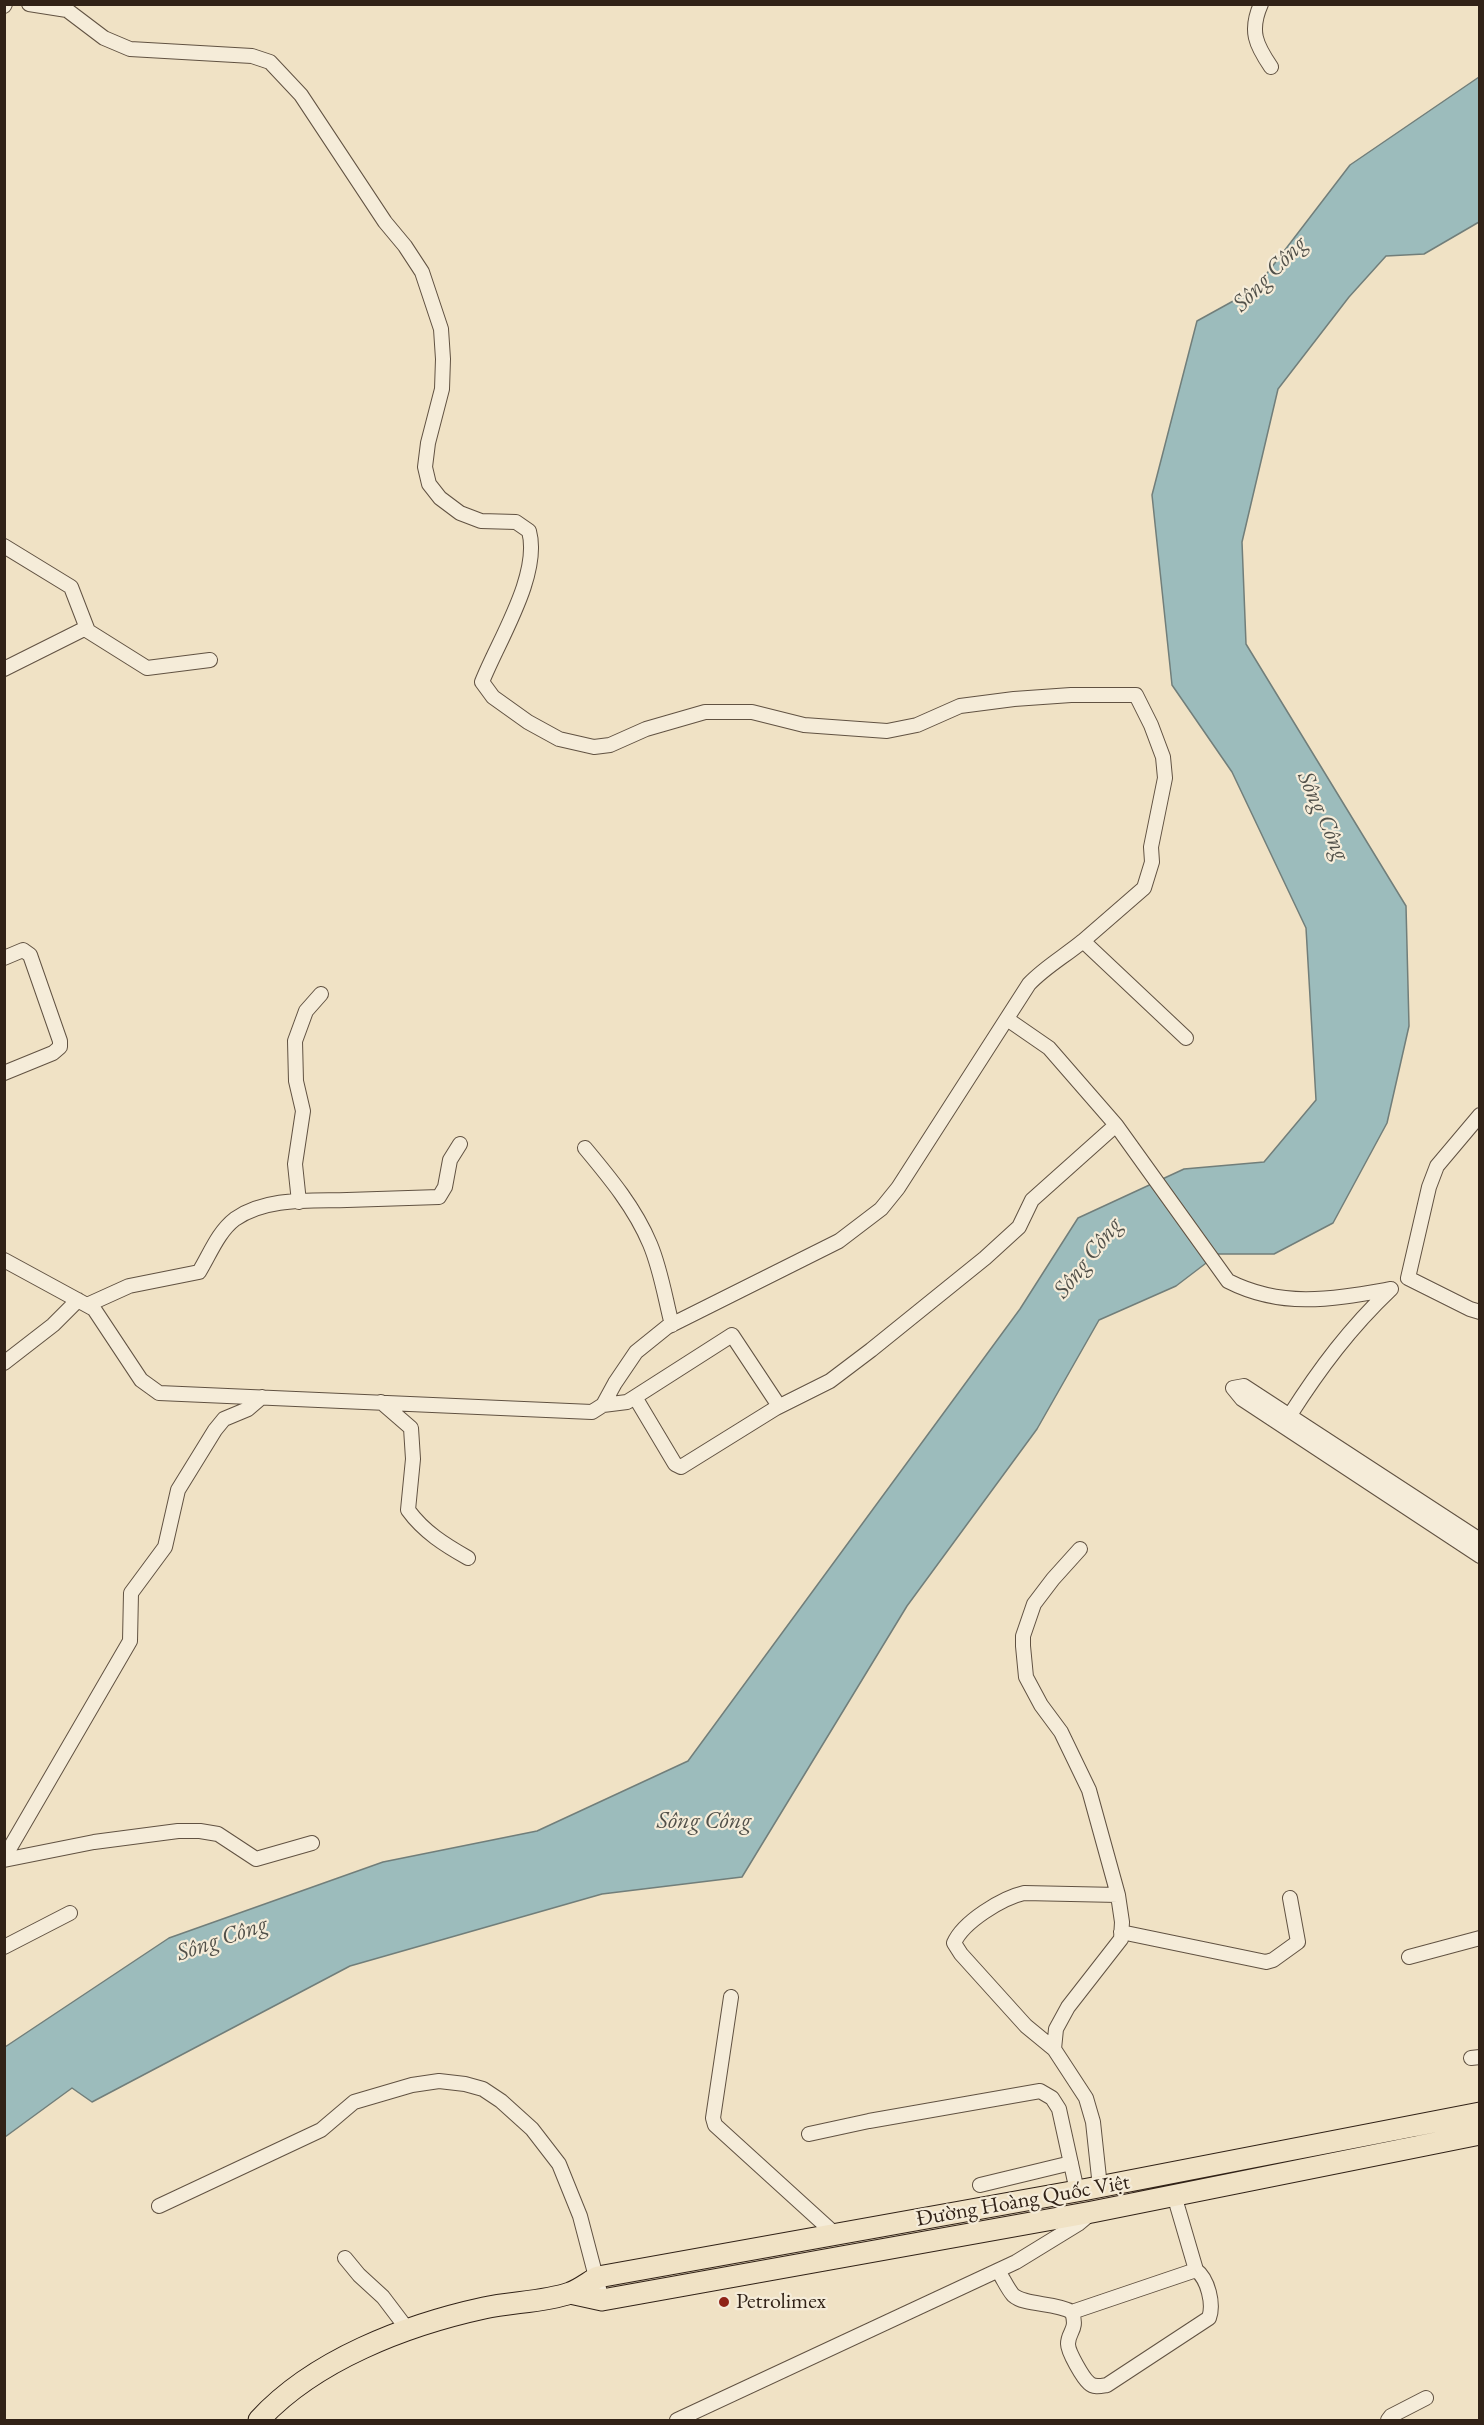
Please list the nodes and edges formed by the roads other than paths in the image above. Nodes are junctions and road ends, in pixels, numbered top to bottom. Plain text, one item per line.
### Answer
1 (29, 4) edge
2 (1261, 4) edge
3 (1271, 67) dead end
4 (4, 546) edge
5 (86, 628) junction
6 (210, 660) dead end
7 (4, 669) edge
8 (1083, 940) junction
9 (4, 957) edge
10 (321, 994) dead end
11 (1007, 1019) junction
12 (1186, 1038) dead end
13 (4, 1073) edge
14 (1479, 1114) edge
15 (1116, 1125) junction
16 (460, 1144) dead end
17 (585, 1148) dead end
18 (299, 1202) junction
19 (4, 1260) edge
20 (1408, 1278) junction
21 (1391, 1289) junction
22 (82, 1303) junction
23 (1479, 1312) edge
24 (672, 1325) junction
25 (4, 1363) edge
26 (262, 1397) junction
27 (635, 1397) junction
28 (381, 1402) junction
29 (603, 1405) junction
30 (779, 1406) junction
31 (1290, 1415) junction
32 (1479, 1540) edge
33 (1080, 1549) dead end
34 (1479, 1556) edge
35 (468, 1558) dead end
36 (312, 1843) dead end
37 (4, 1859) edge
38 (1118, 1896) junction
39 (1290, 1898) dead end
40 (70, 1912) dead end
41 (1121, 1932) junction
42 (1479, 1938) edge
43 (4, 1947) edge
44 (1409, 1957) dead end
45 (730, 1997) dead end
46 (1054, 2049) junction
47 (1479, 2113) edge
48 (809, 2134) dead end
49 (1479, 2134) edge
50 (1071, 2163) junction
51 (980, 2185) dead end
52 (1088, 2189) junction
53 (1174, 2195) junction
54 (159, 2206) dead end
55 (1092, 2212) junction
56 (836, 2235) junction
57 (345, 2258) dead end
58 (1196, 2270) junction
59 (998, 2271) junction
60 (598, 2277) junction
61 (570, 2293) junction
62 (602, 2300) junction
63 (1072, 2312) junction
64 (408, 2330) junction
65 (1426, 2398) dead end
66 (260, 2421) edge
67 (677, 2421) edge
68 (1388, 2421) edge

1 - 8 street
2 - 3 street
4 - 5 street
5 - 6 street
5 - 7 street
8 - 11 street
8 - 12 street
9 - 13 street
10 - 18 street
11 - 15 street
11 - 24 street
14 - 20 street
15 - 21 street
15 - 30 street
16 - 18 street
17 - 24 street
18 - 22 street
19 - 22 street
20 - 21 street
20 - 23 street
21 - 31 street
22 - 25 street
22 - 26 street
24 - 29 street
26 - 28 street
26 - 37 street
27 - 29 street
27 - 30 street
27 - 30 street
28 - 29 street
28 - 35 street
31 - 32 street
31 - 34 street
33 - 38 street
36 - 37 street
38 - 41 street
38 - 46 street
39 - 41 street
40 - 43 street
41 - 46 street
42 - 44 street
45 - 56 street
46 - 52 street
47 - 52 highway, Đường Hoàng Quốc Việt
48 - 50 street
49 - 53 highway, Đường Hoàng Quốc Việt
50 - 51 street
50 - 52 street
52 - 55 highway
52 - 56 highway, Đường Hoàng Quốc Việt
53 - 55 highway, Đường Hoàng Quốc Việt
53 - 58 street
54 - 60 street
55 - 59 street
55 - 62 highway, Đường Hoàng Quốc Việt
56 - 60 highway, Đường Hoàng Quốc Việt
57 - 64 street
58 - 63 street
58 - 63 street
59 - 63 street
59 - 67 street
60 - 61 highway, Đường Hoàng Quốc Việt
60 - 62 street
61 - 62 highway, Đường Hoàng Quốc Việt
61 - 64 highway, Đường Hoàng Quốc Việt
64 - 66 highway, Đường Hoàng Quốc Việt
65 - 68 street

